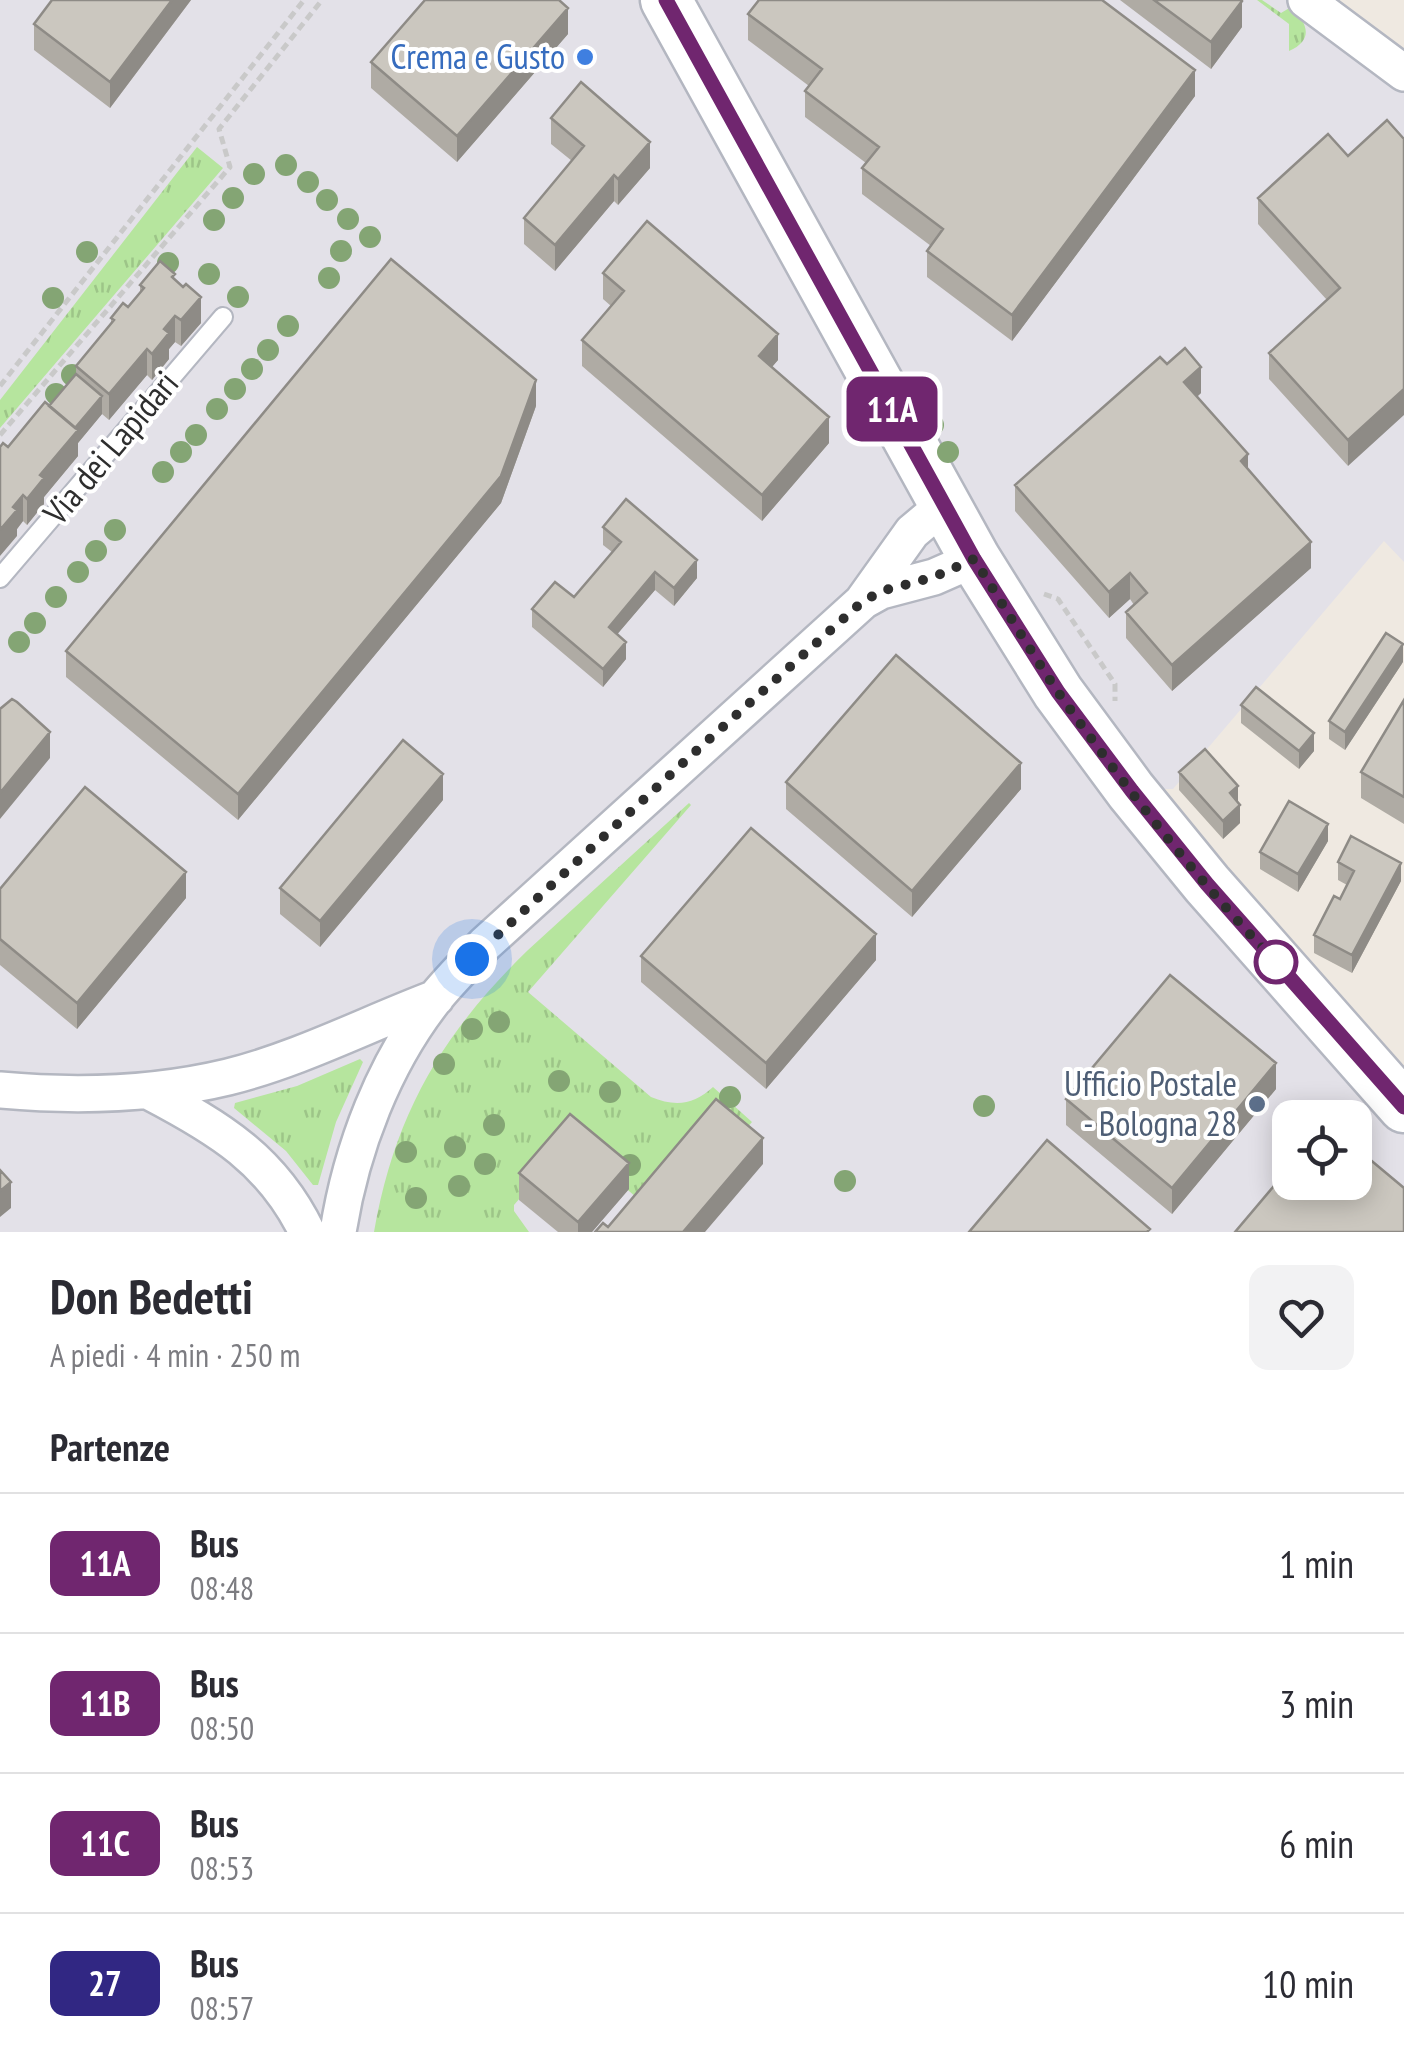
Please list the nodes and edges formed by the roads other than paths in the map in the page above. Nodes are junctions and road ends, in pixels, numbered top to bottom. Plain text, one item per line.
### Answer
1 (666, 0) edge
2 (1306, 0) edge
3 (1404, 74) edge
4 (223, 317) dead end
5 (944, 504) junction
6 (974, 559) junction
7 (0, 578) edge
8 (862, 602) junction
9 (436, 998) junction
10 (0, 1090) edge
11 (150, 1092) junction
12 (1404, 1107) edge
13 (308, 1232) edge
14 (338, 1232) edge

1 - 5 street
2 - 3 street
4 - 7 lane, Via dei Lapidari
5 - 6 street
5 - 8 street
6 - 8 street
6 - 12 street
8 - 9 street
9 - 11 street
9 - 14 street
10 - 11 street
11 - 13 street

